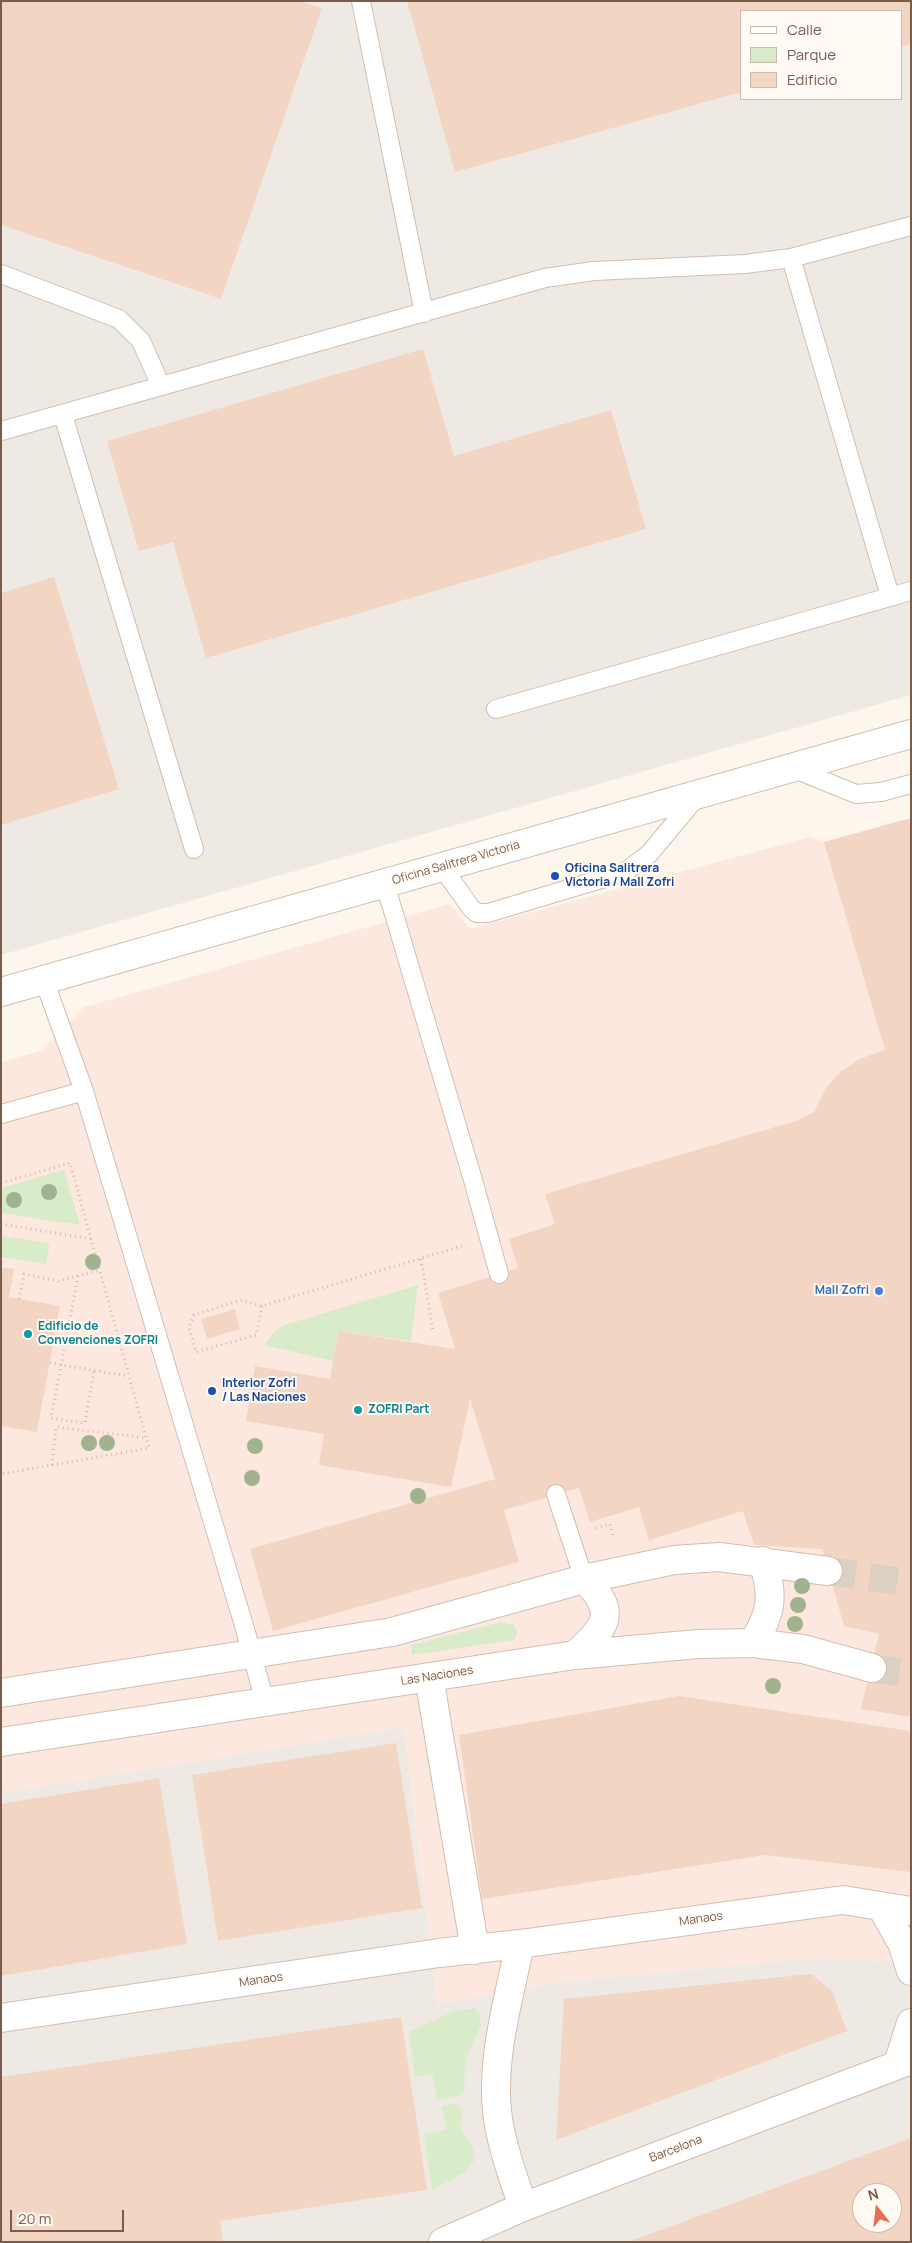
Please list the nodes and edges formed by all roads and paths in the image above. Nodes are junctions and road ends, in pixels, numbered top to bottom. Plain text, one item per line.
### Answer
1 (361, 1) edge
2 (911, 226) edge
3 (791, 258) junction
4 (1, 274) edge
5 (424, 313) junction
6 (161, 386) junction
7 (63, 415) junction
8 (1, 431) edge
9 (911, 591) edge
10 (890, 596) junction
11 (496, 709) dead end
12 (911, 734) edge
13 (792, 768) junction
14 (911, 784) edge
15 (699, 794) junction
16 (194, 849) dead end
17 (442, 867) junction
18 (385, 884) junction
19 (44, 980) junction
20 (1, 992) edge
21 (84, 1091) junction
22 (1, 1114) edge
23 (1, 1183) edge
24 (1, 1224) edge
25 (462, 1237) dead end
26 (91, 1239) junction
27 (421, 1259) junction
28 (100, 1270) junction
29 (499, 1274) dead end
30 (78, 1276) junction
31 (19, 1299) dead end
32 (262, 1306) junction
33 (433, 1332) dead end
34 (50, 1363) dead end
35 (60, 1365) junction
36 (94, 1370) junction
37 (129, 1376) junction
38 (147, 1438) junction
39 (52, 1465) junction
40 (1, 1474) edge
41 (556, 1494) dead end
42 (763, 1562) junction
43 (828, 1571) tunnel mouth
44 (584, 1578) junction
45 (753, 1643) junction
46 (252, 1655) junction
47 (575, 1655) junction
48 (872, 1668) tunnel mouth
49 (429, 1677) junction
50 (1, 1693) edge
51 (265, 1702) junction
52 (1, 1742) edge
53 (881, 1906) junction
54 (911, 1911) edge
55 (520, 1944) junction
56 (475, 1950) junction
57 (911, 1972) edge
58 (1, 2018) edge
59 (911, 2023) edge
60 (904, 2062) edge
61 (523, 2207) junction
62 (443, 2242) edge

1 - 5 lane
2 - 3 lane
3 - 5 lane
3 - 10 lane
4 - 6 lane
5 - 6 lane
6 - 7 lane
7 - 8 lane
7 - 16 lane
9 - 10 lane
10 - 11 lane
12 - 13 street, Oficina Salitrera Victoria
13 - 14 lane
13 - 15 street, Oficina Salitrera Victoria
15 - 17 street, Oficina Salitrera Victoria
15 - 17 lane
17 - 18 street, Oficina Salitrera Victoria
18 - 19 street, Oficina Salitrera Victoria
18 - 29 lane
19 - 20 street, Oficina Salitrera Victoria
19 - 21 lane
21 - 22 lane
21 - 46 lane
23 - 26 path
24 - 26 path
25 - 27 path
26 - 28 path
27 - 32 path
27 - 33 path
28 - 30 path
28 - 37 path
30 - 31 path
30 - 35 path
32 - 32 path
34 - 35 path
35 - 36 path
35 - 36 path
36 - 37 path
37 - 38 path
38 - 39 path
38 - 39 path
39 - 40 path
41 - 44 lane
42 - 43 street
42 - 44 street
42 - 45 street
44 - 46 street
44 - 47 street
45 - 47 street, Las Naciones
45 - 48 street, Las Naciones
46 - 50 street
46 - 51 lane
47 - 49 street, Las Naciones
49 - 51 street, Las Naciones
49 - 56 street
51 - 52 street, Las Naciones
53 - 54 street, Manaos
53 - 55 street, Manaos
53 - 57 street
55 - 56 street, Manaos
55 - 61 street
56 - 58 street, Manaos
59 - 60 street
60 - 61 street, Barcelona
61 - 62 street, Barcelona

